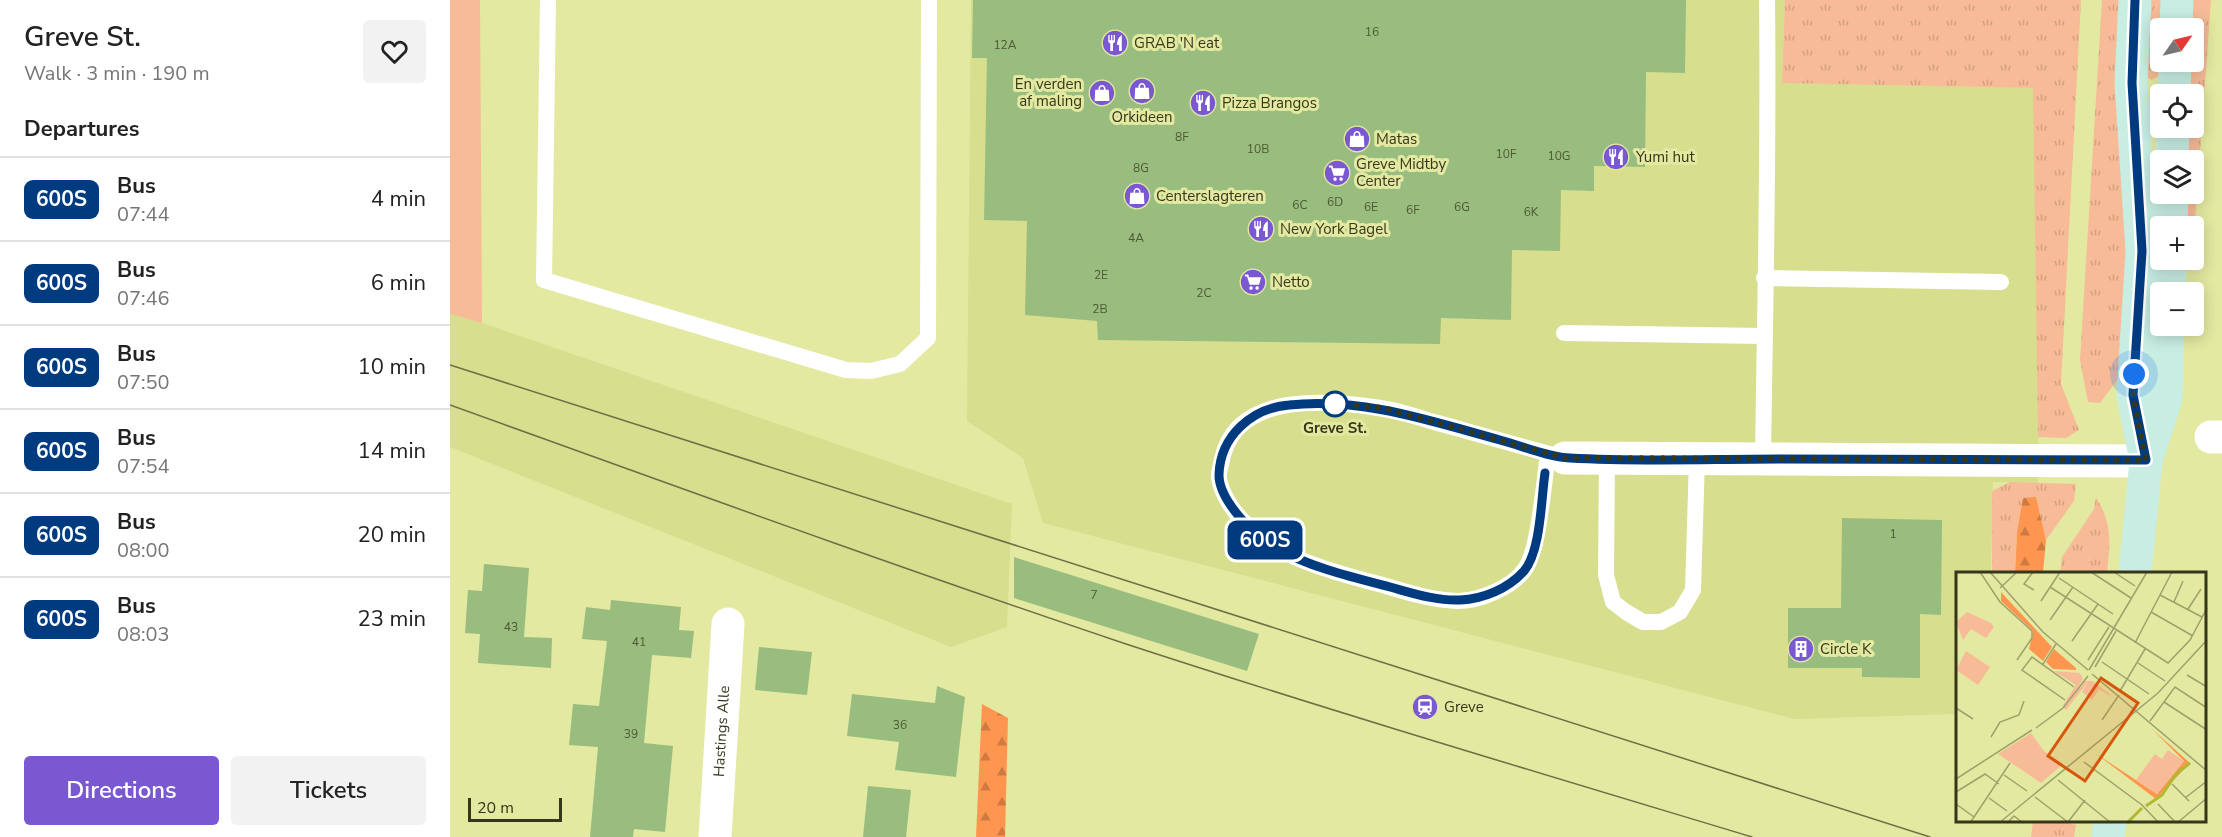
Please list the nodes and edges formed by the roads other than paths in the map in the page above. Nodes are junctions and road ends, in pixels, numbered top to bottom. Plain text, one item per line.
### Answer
1 (548, 0) edge
2 (929, 0) edge
3 (1767, 0) edge
4 (2135, 0) edge
5 (2177, 0) edge
6 (2176, 18) edge
7 (1764, 278) junction
8 (2001, 282) dead end
9 (1564, 333) dead end
10 (1764, 336) junction
11 (2168, 336) edge
12 (1556, 456) junction
13 (1607, 458) junction
14 (1696, 459) junction
15 (1763, 459) junction
16 (2146, 460) junction
17 (2135, 572) edge
18 (728, 624) dead end
19 (2110, 822) edge
20 (715, 837) edge
21 (2108, 837) edge

1 - 2 lane
3 - 7 lane
4 - 16 street
5 - 6 street
7 - 8 lane
7 - 10 lane
9 - 10 lane
10 - 15 lane
11 - 16 street
12 - 12 lane
12 - 13 street
13 - 14 street
13 - 14 lane
14 - 15 street
15 - 16 street
16 - 17 street
18 - 20 street, Hastings Alle
19 - 21 street

